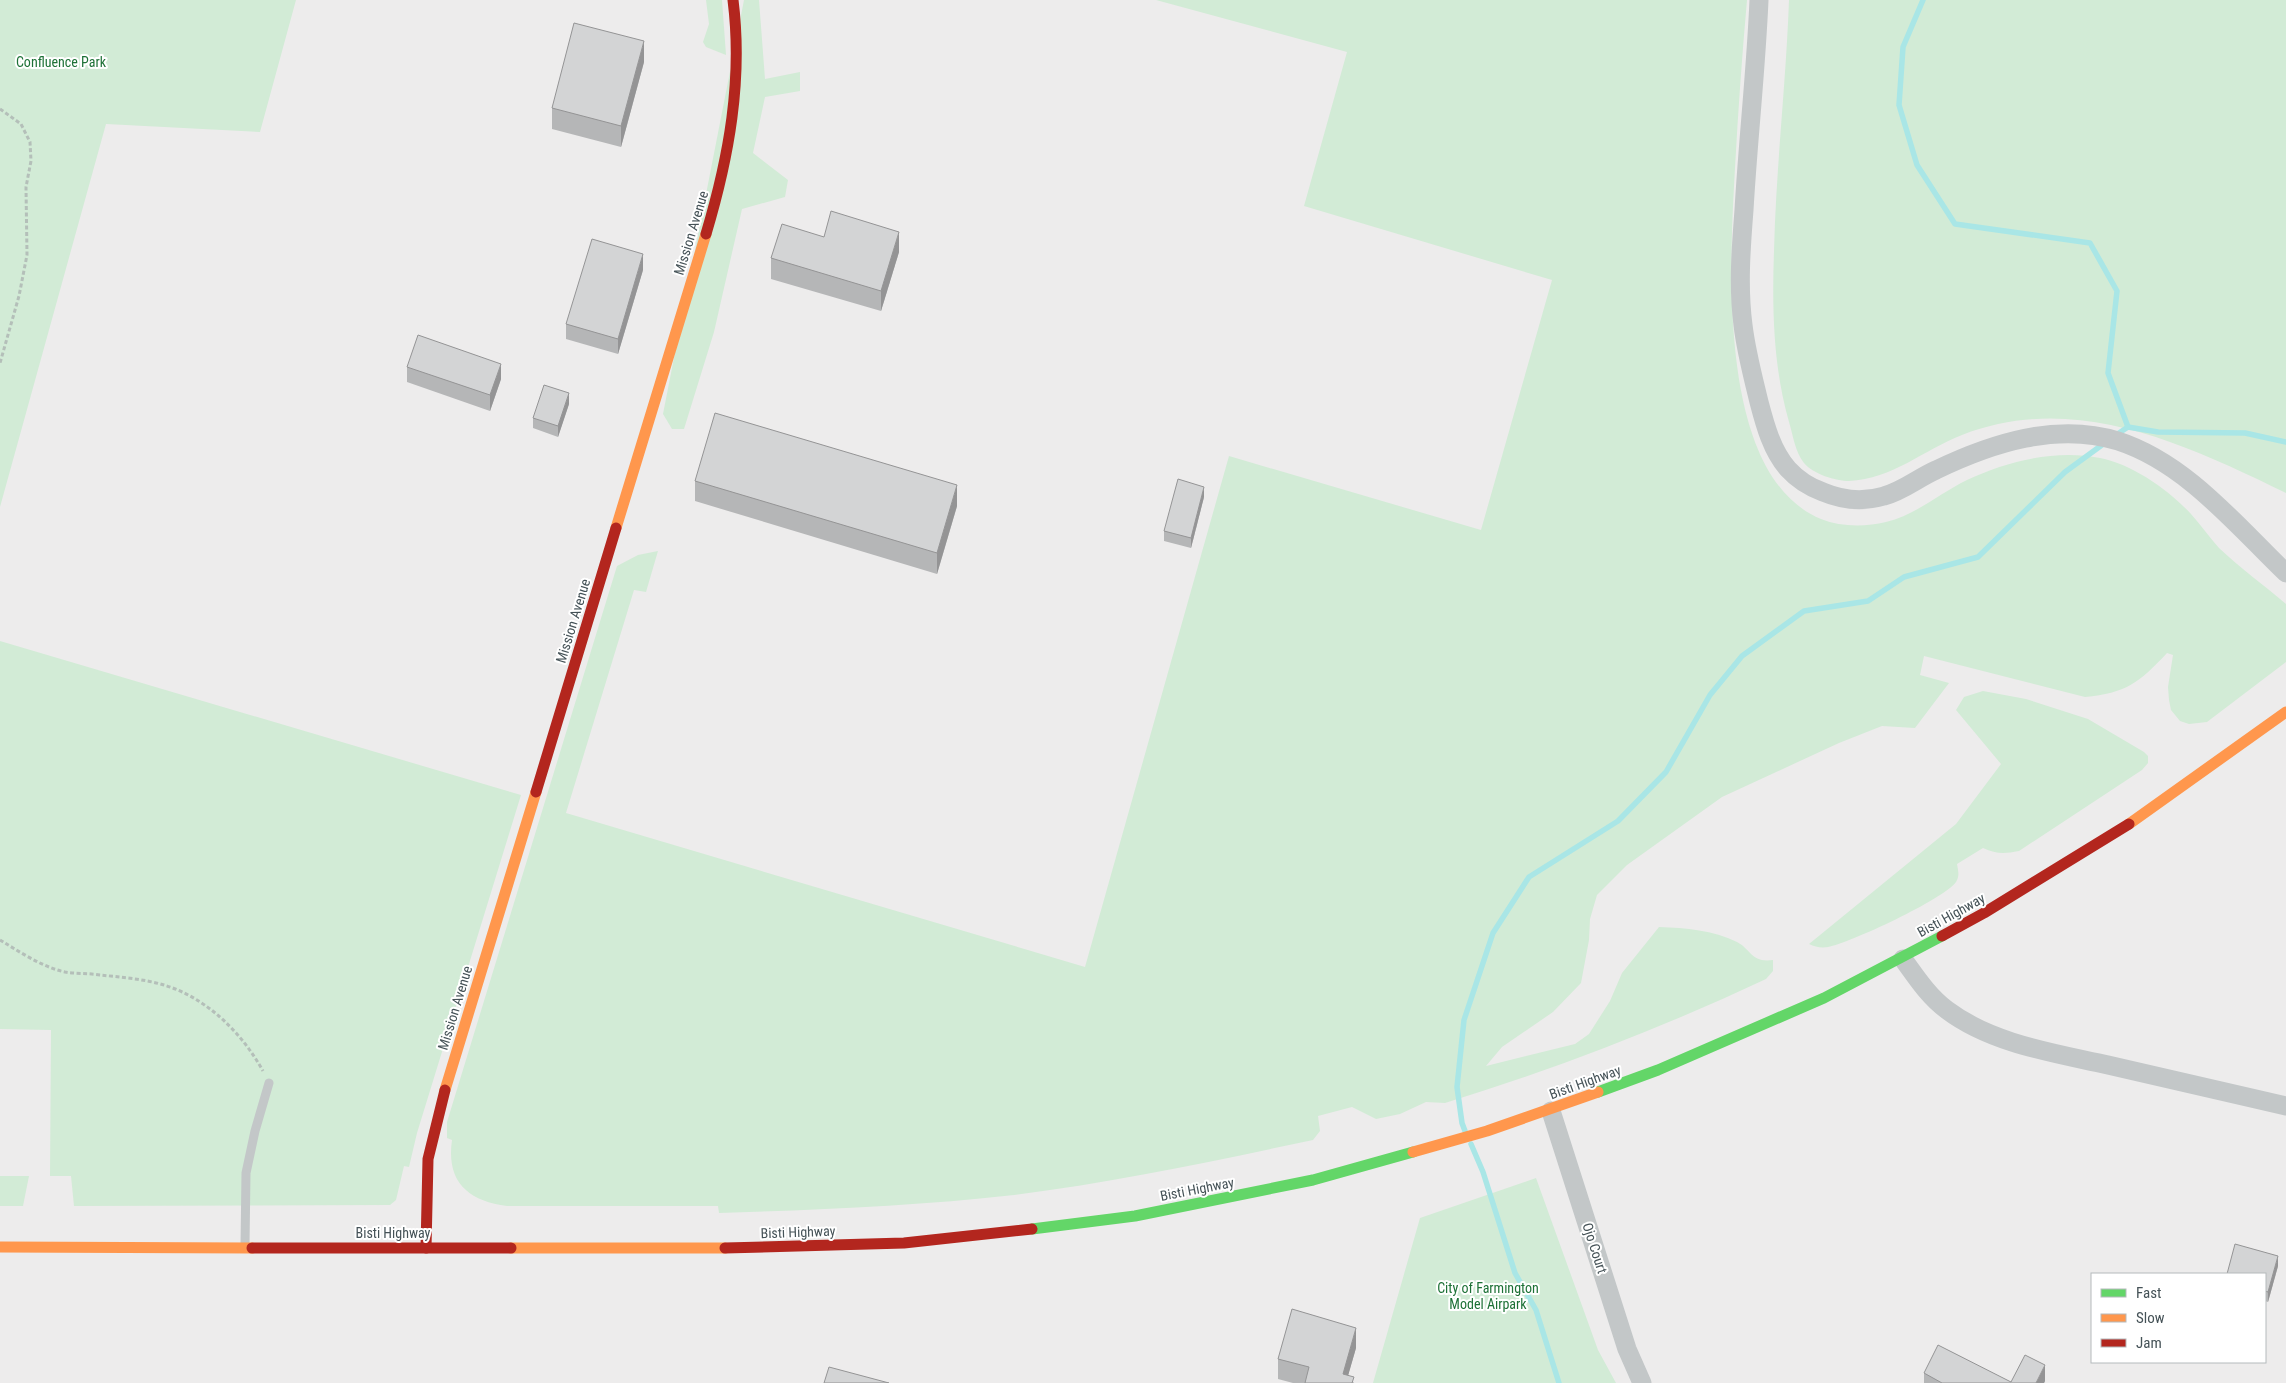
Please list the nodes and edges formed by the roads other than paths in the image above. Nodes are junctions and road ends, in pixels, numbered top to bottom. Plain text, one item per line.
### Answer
1 (733, 0) edge
2 (1759, 0) edge
3 (2286, 573) edge
4 (2286, 712) edge
5 (1903, 959) junction
6 (269, 1083) road end
7 (2286, 1106) edge
8 (1551, 1111) junction
9 (0, 1247) edge
10 (245, 1248) junction
11 (426, 1248) junction
12 (1642, 1383) edge

1 - 11 main road, Mission Avenue
2 - 3 street
4 - 5 main road, Bisti Highway
5 - 7 street
5 - 8 main road, Bisti Highway
6 - 10 lane
8 - 11 main road, Bisti Highway
8 - 12 street, Ojo Court
9 - 10 main road, Bisti Highway
10 - 11 main road, Bisti Highway

